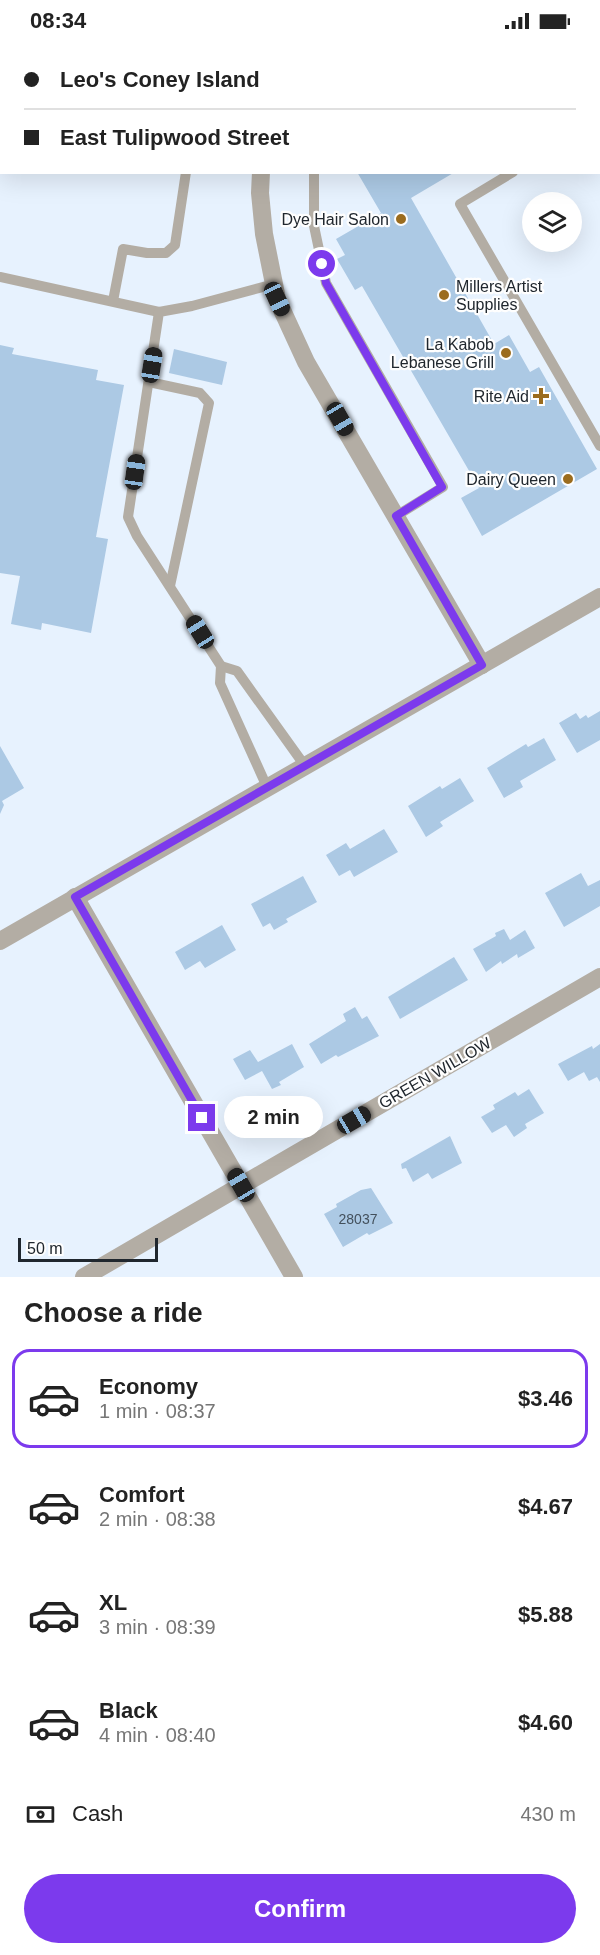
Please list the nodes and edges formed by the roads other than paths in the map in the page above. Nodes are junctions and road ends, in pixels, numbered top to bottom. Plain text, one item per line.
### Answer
1 (186, 174) edge
2 (261, 174) edge
3 (314, 174) edge
4 (510, 174) edge
5 (0, 277) edge
6 (274, 284) junction
7 (113, 301) junction
8 (159, 312) junction
9 (149, 382) junction
10 (600, 446) edge
11 (396, 516) junction
12 (171, 586) junction
13 (600, 597) edge
14 (482, 665) junction
15 (221, 666) junction
16 (305, 766) junction
17 (267, 787) junction
18 (75, 897) junction
19 (0, 940) edge
20 (600, 977) edge
21 (241, 1185) junction
22 (84, 1277) edge
23 (294, 1277) edge

1 - 7 lane
2 - 6 street
3 - 11 lane
4 - 10 lane
5 - 7 lane
6 - 8 lane
6 - 11 street
7 - 8 lane
8 - 9 lane
9 - 12 lane
9 - 12 lane
11 - 14 street
12 - 15 lane
13 - 14 street
14 - 16 street
15 - 16 lane
15 - 17 lane
16 - 17 street
17 - 18 street
18 - 19 street
18 - 21 street
20 - 21 street, GREEN WILLOW
21 - 22 street, GREEN WILLOW
21 - 23 street

